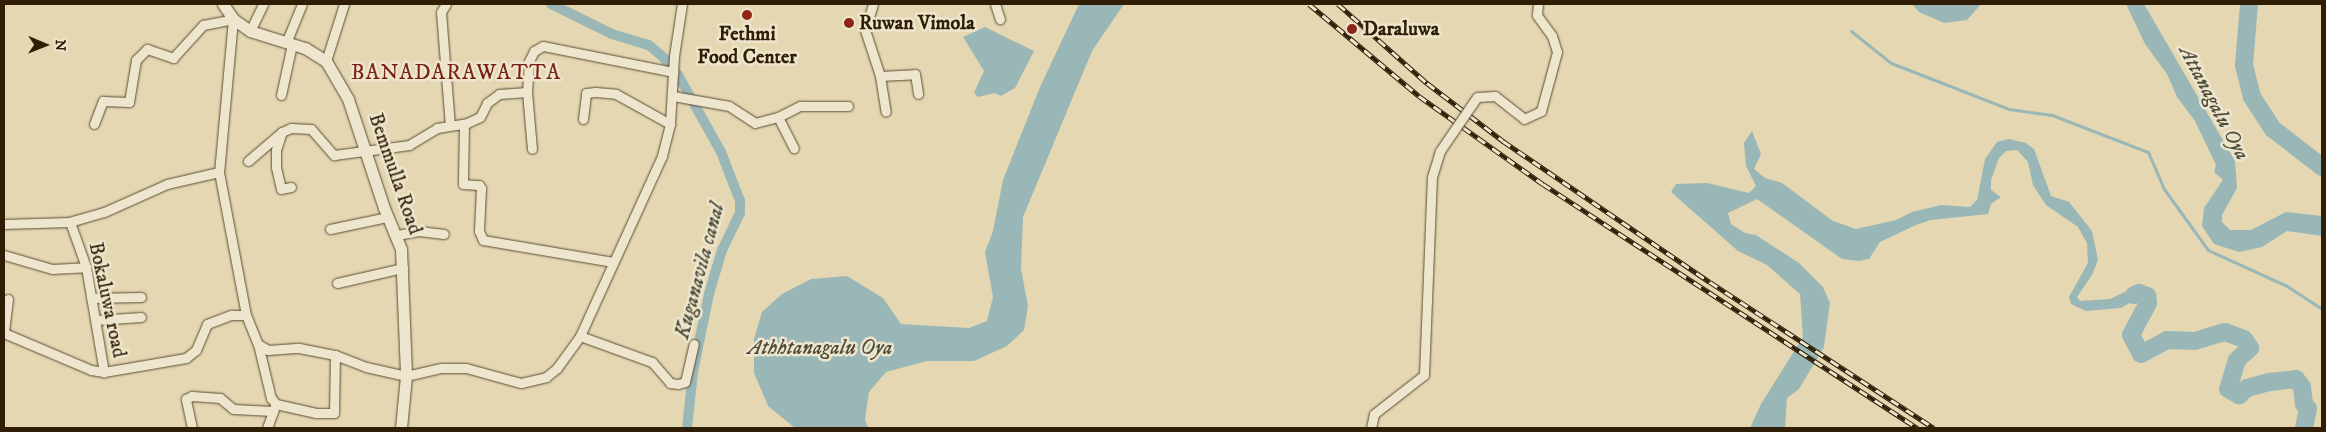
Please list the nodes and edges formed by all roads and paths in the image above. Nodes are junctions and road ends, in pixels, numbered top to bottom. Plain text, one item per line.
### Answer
1 (222, 4) edge
2 (263, 4) edge
3 (302, 4) edge
4 (344, 4) edge
5 (446, 4) edge
6 (682, 4) edge
7 (873, 4) edge
8 (995, 4) edge
9 (1538, 4) edge
10 (233, 19) junction
11 (1000, 19) dead end
12 (250, 31) junction
13 (289, 44) junction
14 (326, 61) junction
15 (673, 72) junction
16 (880, 76) junction
17 (527, 92) junction
18 (918, 94) dead end
19 (281, 95) dead end
20 (673, 96) junction
21 (848, 106) dead end
22 (886, 112) dead end
23 (778, 117) junction
24 (583, 119) dead end
25 (94, 124) dead end
26 (464, 124) junction
27 (670, 124) junction
28 (450, 126) junction
29 (282, 132) junction
30 (794, 148) dead end
31 (366, 149) junction
32 (532, 149) dead end
33 (248, 161) dead end
34 (219, 172) junction
35 (290, 187) dead end
36 (387, 217) junction
37 (70, 222) junction
38 (4, 224) edge
39 (330, 229) dead end
40 (444, 234) dead end
41 (397, 235) junction
42 (4, 255) edge
43 (613, 262) junction
44 (86, 268) junction
45 (403, 268) junction
46 (337, 283) dead end
47 (141, 297) dead end
48 (91, 298) junction
49 (8, 299) dead end
50 (246, 315) junction
51 (141, 317) dead end
52 (96, 320) junction
53 (580, 336) junction
54 (258, 344) junction
55 (694, 344) dead end
56 (336, 354) junction
57 (104, 372) junction
58 (406, 376) junction
59 (274, 407) junction
60 (192, 428) edge
61 (267, 428) edge
62 (401, 428) edge
63 (1371, 428) edge

1 - 10 street
2 - 12 street
3 - 13 street
4 - 14 street
5 - 28 street
6 - 15 street
7 - 16 street
8 - 11 street
9 - 63 street, bridge
10 - 12 street
10 - 25 street
10 - 34 street
12 - 13 street
13 - 14 street
13 - 19 street
14 - 31 street, Bemmulla Road
15 - 17 street
15 - 20 street
16 - 18 street
16 - 22 street
17 - 26 street
17 - 32 street
20 - 23 street
20 - 27 street
21 - 23 street
23 - 30 street
24 - 27 street
26 - 28 street
26 - 43 street
27 - 43 street
28 - 31 street
29 - 31 street
29 - 33 street
29 - 35 street
31 - 36 street, Bemmulla Road
34 - 37 street, Bokaluwa road
34 - 50 street
36 - 39 street
36 - 41 street, Bemmulla Road
37 - 38 street
37 - 44 street, Bokaluwa road
40 - 41 street
41 - 45 street, Bemmulla Road
42 - 44 street
43 - 53 street
44 - 48 street, Bokaluwa road
45 - 46 street
45 - 58 street, Bemmulla Road
47 - 48 street
48 - 52 street, Bokaluwa road
49 - 57 street
50 - 54 street
50 - 57 street, Bokaluwa road
51 - 52 street
52 - 57 street, Bokaluwa road
53 - 55 street
53 - 58 street
54 - 56 street
54 - 59 street
56 - 58 street
56 - 59 street
58 - 62 street, Bemmulla Road
59 - 60 street
59 - 61 street

